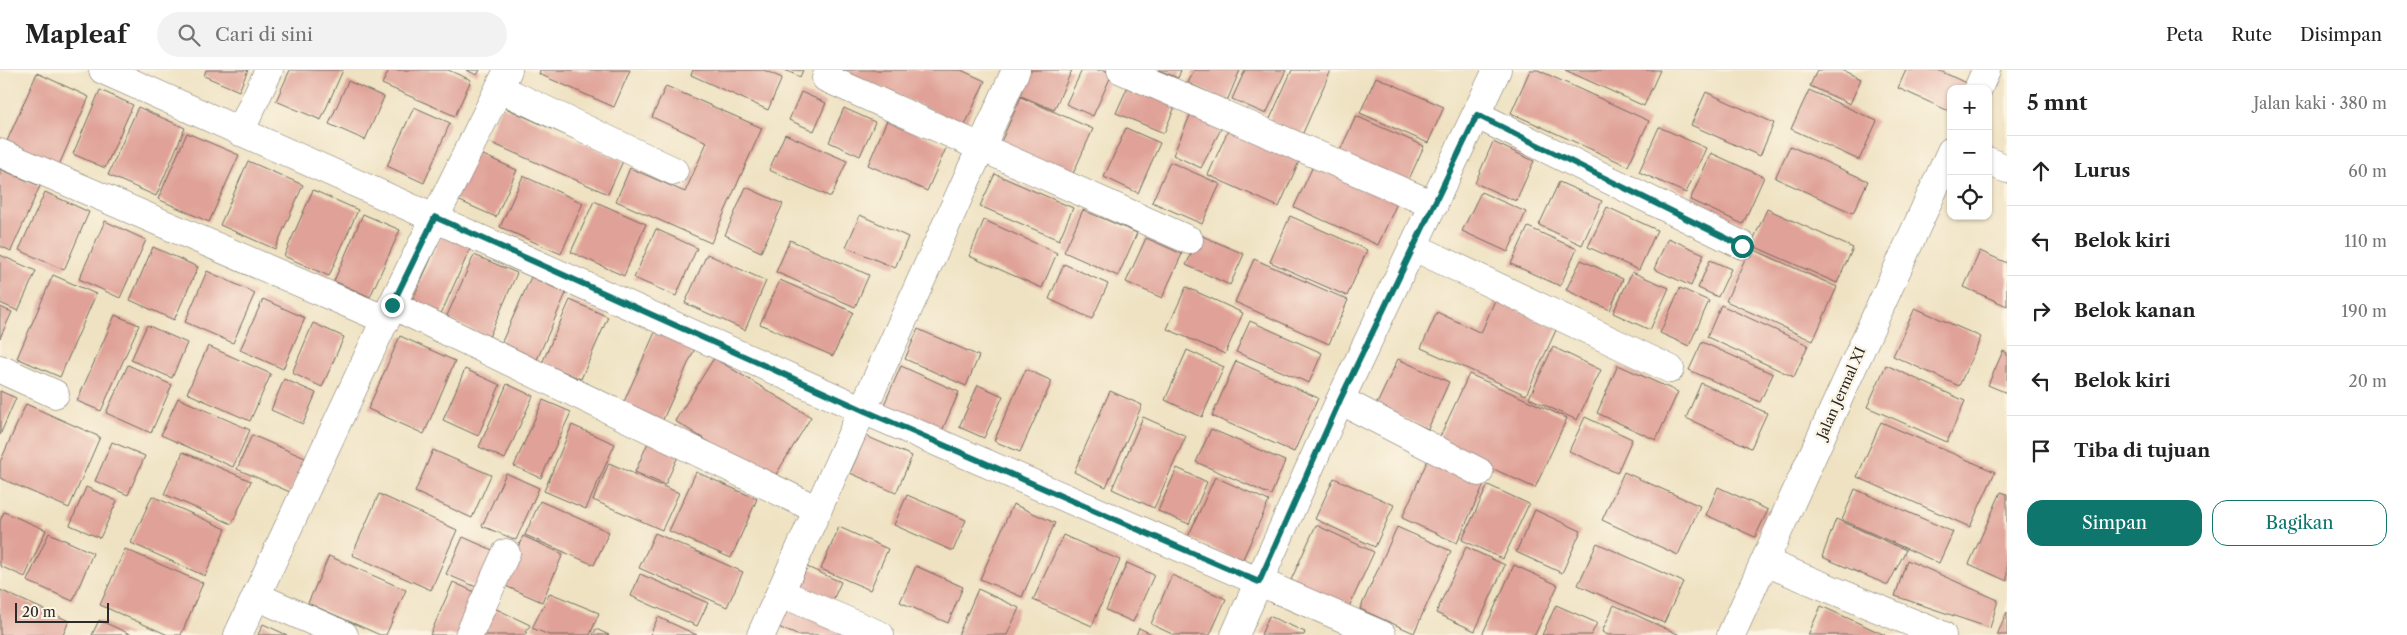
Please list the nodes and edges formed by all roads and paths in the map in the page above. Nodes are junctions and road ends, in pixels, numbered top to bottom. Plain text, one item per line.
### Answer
1 (103, 70) edge
2 (269, 70) edge
3 (1016, 70) edge
4 (1121, 70) edge
5 (1497, 70) edge
6 (1986, 70) edge
7 (826, 78) dead end
8 (503, 79) edge
9 (1980, 85) edge
10 (1477, 115) junction
11 (240, 132) junction
12 (982, 146) junction
13 (0, 153) edge
14 (1947, 160) edge
15 (1992, 163) edge
16 (2007, 169) edge
17 (674, 171) dead end
18 (1434, 205) junction
19 (435, 217) junction
20 (1189, 240) dead end
21 (1742, 246) dead end
22 (1414, 247) junction
23 (389, 312) junction
24 (0, 369) edge
25 (1670, 369) dead end
26 (55, 394) dead end
27 (1340, 400) junction
28 (863, 410) junction
29 (1479, 472) dead end
30 (818, 510) junction
31 (506, 553) dead end
32 (1765, 562) junction
33 (1259, 582) junction
34 (780, 593) junction
35 (256, 596) junction
36 (238, 635) edge
37 (344, 635) edge
38 (469, 635) edge
39 (761, 635) edge
40 (880, 635) edge
41 (1235, 635) edge
42 (1382, 635) edge
43 (1731, 635) edge
44 (1942, 635) edge

1 - 11 street
2 - 11 street
3 - 12 street
4 - 18 street
5 - 10 street
6 - 9 street
7 - 12 street
8 - 17 street
8 - 19 street
10 - 18 street
10 - 21 street
11 - 19 street
12 - 20 street
12 - 28 street
13 - 23 street
14 - 32 street, Jalan Jermal XI
15 - 16 street
18 - 22 street
19 - 23 street
19 - 28 street
22 - 25 street
22 - 27 street
23 - 30 street
23 - 35 street
24 - 26 street
27 - 29 street
27 - 33 street
28 - 30 street
28 - 33 street
30 - 34 street
31 - 38 street
32 - 43 street, Jalan Jermal XI
32 - 44 street
33 - 41 street
33 - 42 street
34 - 39 street
34 - 40 street
35 - 36 street
35 - 37 street

